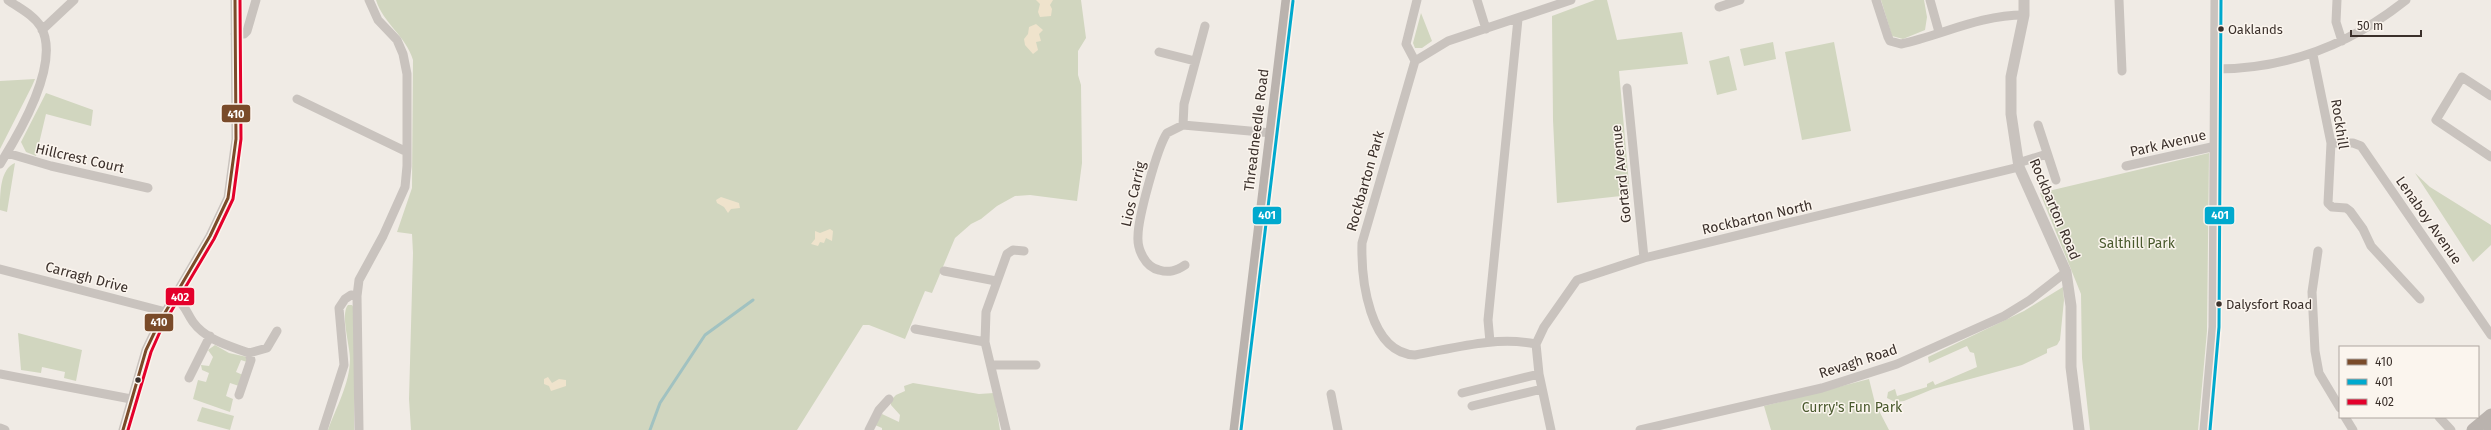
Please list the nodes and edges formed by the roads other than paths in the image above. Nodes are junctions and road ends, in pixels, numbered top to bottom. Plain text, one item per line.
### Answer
1 (8, 0) edge
2 (74, 0) edge
3 (235, 0) edge
4 (256, 0) edge
5 (369, 0) edge
6 (1288, 0) edge
7 (1417, 0) edge
8 (1477, 0) edge
9 (1571, 0) edge
10 (1740, 0) edge
11 (1876, 0) edge
12 (1930, 0) edge
13 (2024, 0) edge
14 (2119, 0) edge
15 (2216, 0) edge
16 (2336, 0) edge
17 (2406, 0) edge
18 (1720, 8) dead end
19 (2024, 15) junction
20 (1518, 19) junction
21 (1205, 26) dead end
22 (1486, 29) junction
23 (42, 30) junction
24 (1939, 32) junction
25 (236, 34) junction
26 (2342, 41) junction
27 (1159, 52) dead end
28 (2313, 55) junction
29 (1195, 61) junction
30 (1415, 61) junction
31 (2216, 69) junction
32 (2122, 71) dead end
33 (1627, 88) dead end
34 (2491, 96) edge
35 (297, 99) dead end
36 (2038, 125) dead end
37 (1183, 126) junction
38 (1272, 133) junction
39 (2331, 143) junction
40 (2216, 146) junction
41 (407, 152) junction
42 (7, 153) junction
43 (2047, 154) junction
44 (2491, 157) edge
45 (0, 164) edge
46 (2019, 165) junction
47 (2126, 166) dead end
48 (2056, 180) dead end
49 (148, 188) dead end
50 (1024, 251) dead end
51 (2318, 251) dead end
52 (1644, 258) junction
53 (1185, 265) dead end
54 (0, 269) edge
55 (944, 271) dead end
56 (2066, 272) junction
57 (996, 281) junction
58 (356, 296) junction
59 (175, 297) junction
60 (2420, 299) dead end
61 (166, 312) junction
62 (915, 329) dead end
63 (277, 331) dead end
64 (2491, 335) edge
65 (210, 336) junction
66 (985, 342) junction
67 (1490, 342) junction
68 (1536, 344) junction
69 (249, 353) junction
70 (1036, 365) dead end
71 (991, 366) junction
72 (0, 374) edge
73 (1539, 374) junction
74 (189, 378) dead end
75 (1542, 389) junction
76 (1462, 393) dead end
77 (1331, 394) dead end
78 (239, 395) dead end
79 (131, 399) junction
80 (889, 399) dead end
81 (1472, 406) dead end
82 (2339, 407) edge
83 (2491, 415) edge
84 (2346, 418) edge
85 (2440, 418) edge
86 (0, 428) edge
87 (5, 430) edge
88 (124, 430) edge
89 (323, 430) edge
90 (359, 430) edge
91 (869, 430) edge
92 (1006, 430) edge
93 (1236, 430) edge
94 (1338, 430) edge
95 (1551, 430) edge
96 (1640, 430) edge
97 (2079, 430) edge
98 (2206, 430) edge
99 (2353, 430) edge
100 (2451, 430) edge
101 (2473, 430) edge

1 - 23 street
2 - 23 street
3 - 25 street
4 - 25 street
5 - 41 street
6 - 38 main road, Threadneedle Road
7 - 30 street
8 - 22 street
9 - 20 street
10 - 18 street
11 - 24 street
12 - 24 street
13 - 19 street, Rockbarton Road
14 - 32 street
15 - 31 street
16 - 26 street
17 - 26 street
19 - 24 street
19 - 46 street, Rockbarton Road
20 - 22 street
20 - 67 street
21 - 29 street
22 - 30 street
23 - 42 street
25 - 59 street
26 - 28 street
27 - 29 street
28 - 31 street
28 - 39 street, Rockhill
29 - 37 street
30 - 67 street, Rockbarton Park
31 - 40 street
33 - 52 street, Gortard Avenue
34 - 44 street
35 - 41 street
36 - 43 street
37 - 38 street, Lios Carrig
37 - 53 street, Lios Carrig
38 - 93 main road, Threadneedle Road
39 - 60 street, Rockhill
39 - 64 street, Lenaboy Avenue
40 - 47 street, Park Avenue
40 - 98 street
41 - 58 street
42 - 45 street
42 - 49 street, Hillcrest Court
43 - 46 street, Rockbarton North
43 - 48 street
46 - 52 street, Rockbarton North
46 - 56 street, Rockbarton Road
50 - 57 street
51 - 82 street
52 - 68 street, Rockbarton North
54 - 61 street, Carragh Drive
55 - 57 street
56 - 96 street, Revagh Road
56 - 97 street, Rockbarton Road
57 - 66 street
58 - 89 street
58 - 90 street
59 - 61 street
59 - 65 street
61 - 79 street
62 - 66 street
63 - 69 street
65 - 69 street
65 - 74 street
66 - 71 street
67 - 68 street, Rockbarton Park
68 - 73 street
69 - 78 street
70 - 71 street
71 - 92 street
72 - 79 street
73 - 75 street
73 - 76 street
75 - 81 street
75 - 95 street
77 - 94 street
79 - 88 street
80 - 91 street
83 - 101 main road
84 - 99 street
85 - 100 street
86 - 87 street

